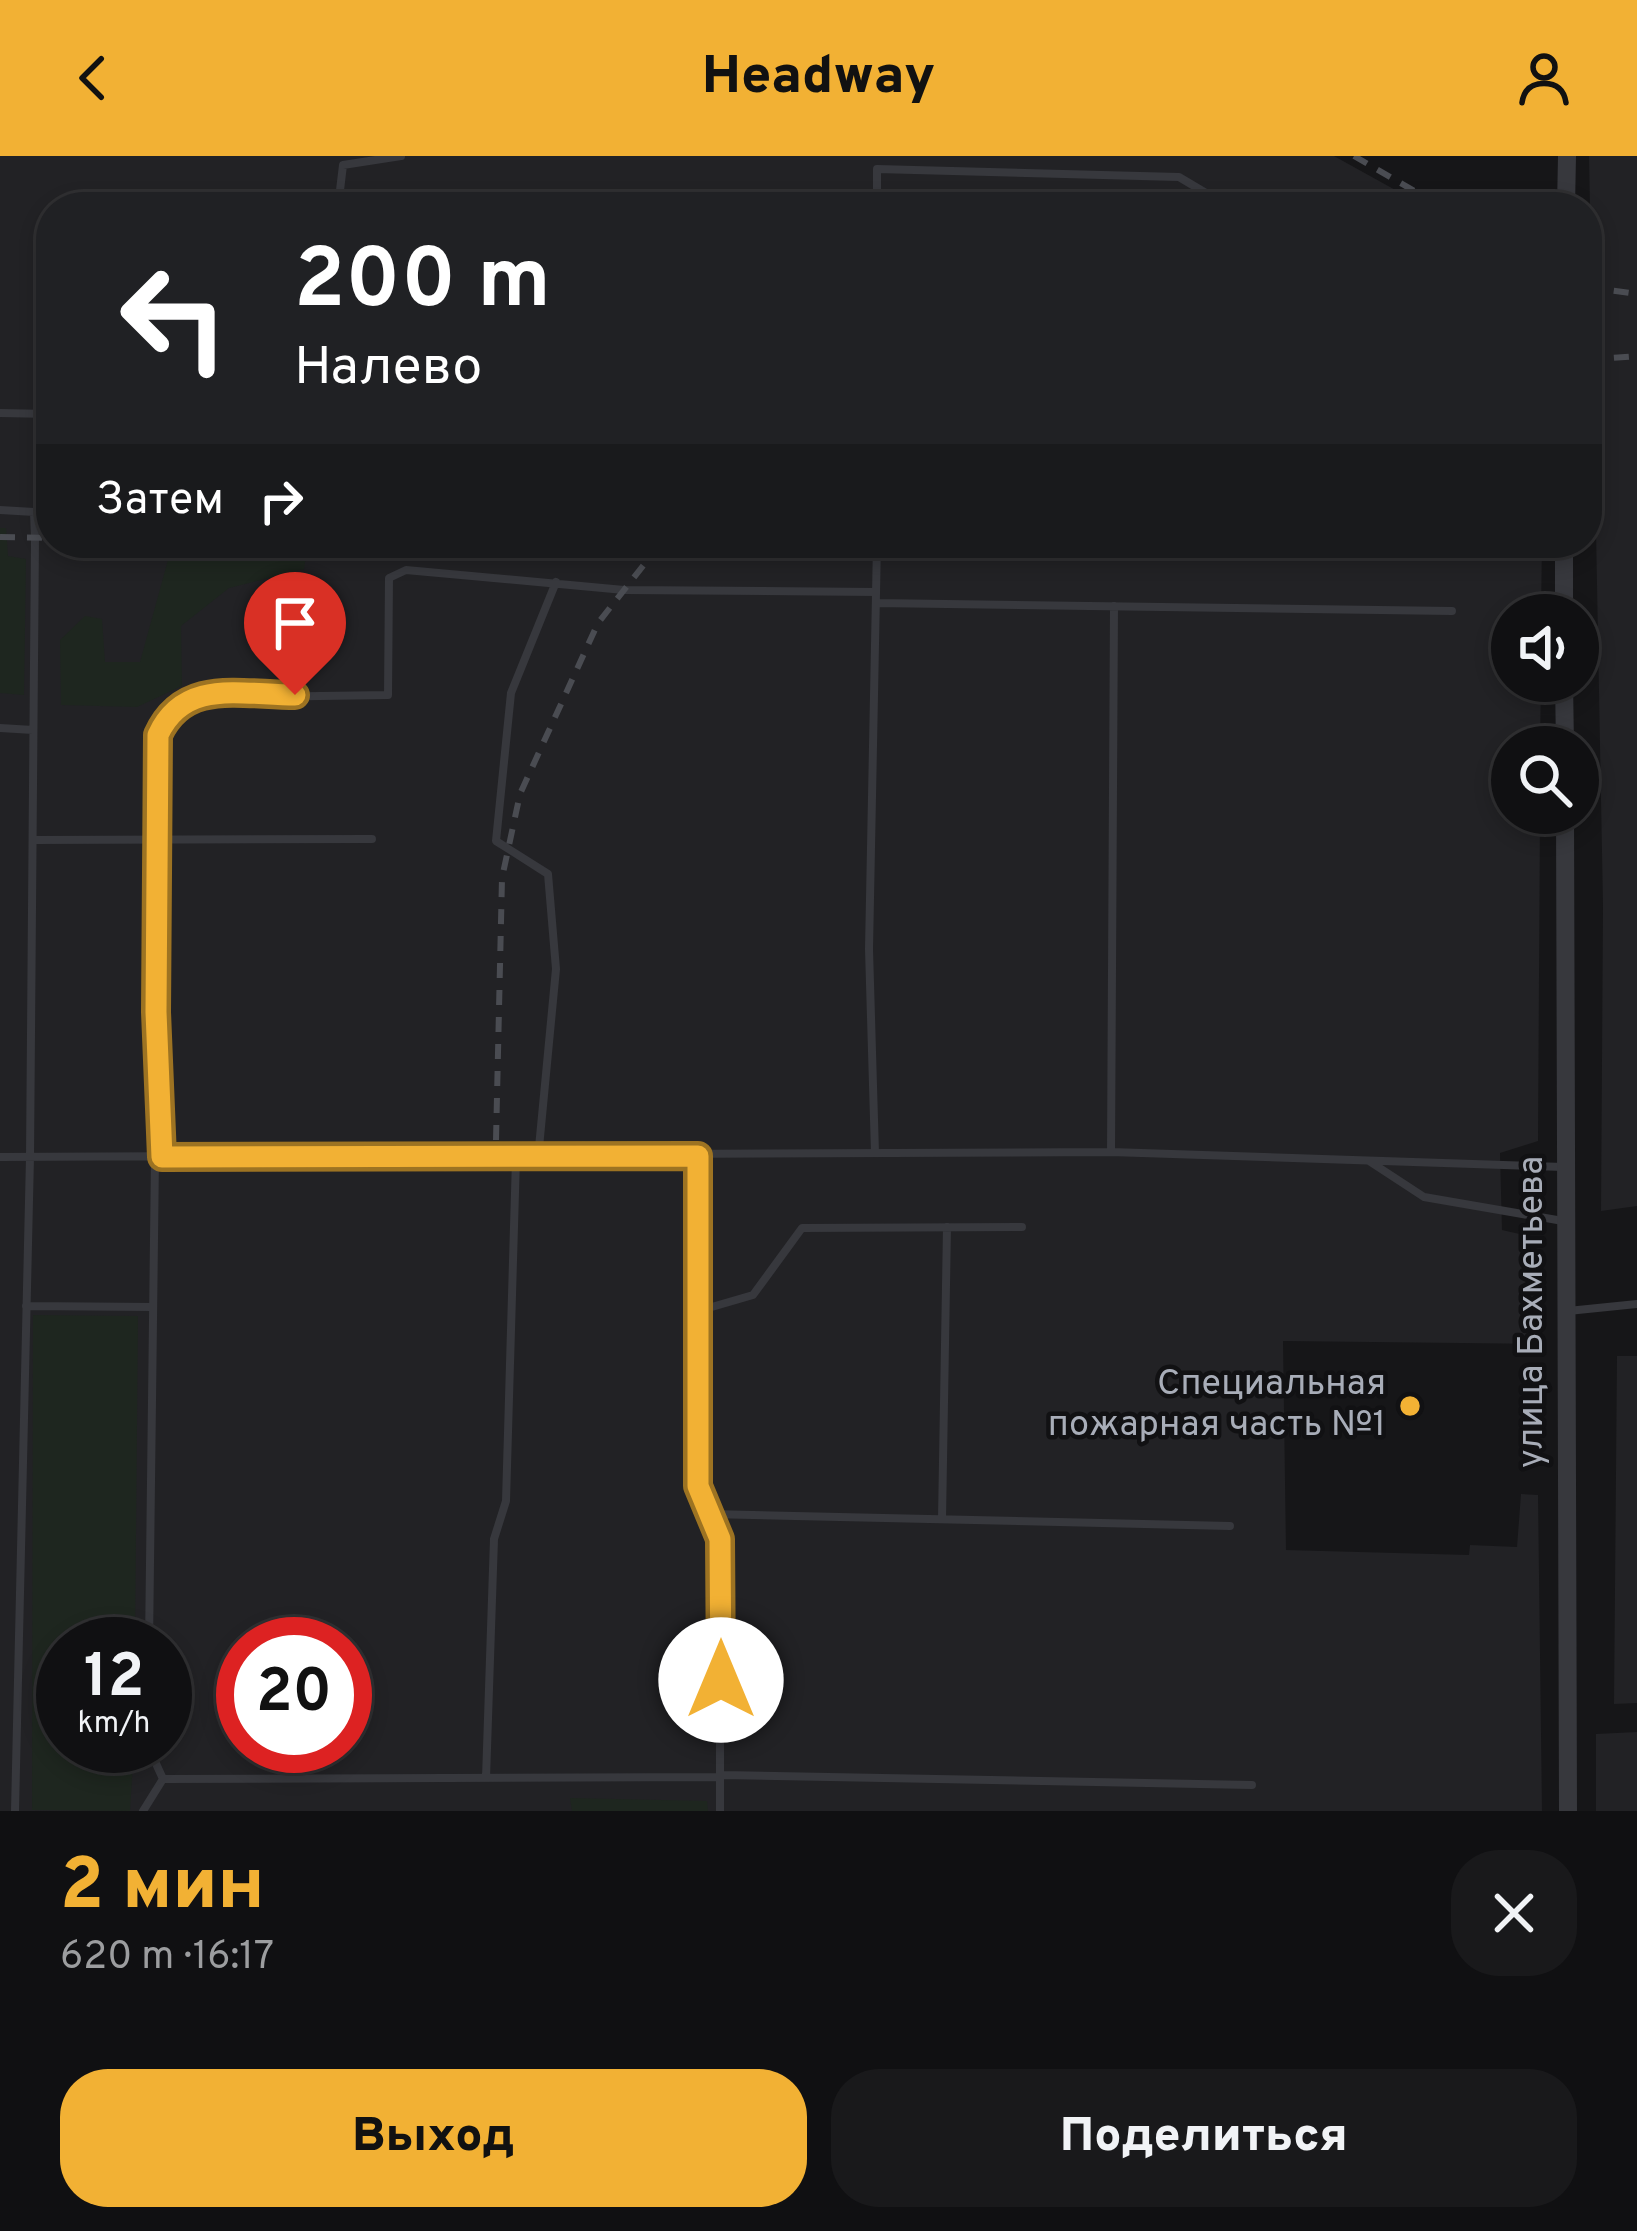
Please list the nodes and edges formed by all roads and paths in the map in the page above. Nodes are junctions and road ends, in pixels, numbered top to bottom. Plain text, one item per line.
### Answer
1 (401, 156) edge
2 (1568, 156) edge
3 (340, 192) edge
4 (877, 192) edge
5 (1204, 192) edge
6 (1567, 192) edge
7 (0, 413) edge
8 (36, 414) edge
9 (0, 510) edge
10 (877, 558) edge
11 (1564, 558) edge
12 (556, 582) junction
13 (876, 592) junction
14 (1564, 594) edge
15 (876, 604) junction
16 (1114, 606) junction
17 (1452, 611) dead end
18 (0, 728) edge
19 (33, 730) junction
20 (1565, 834) edge
21 (372, 839) dead end
22 (34, 840) junction
23 (157, 841) junction
24 (1111, 1152) junction
25 (875, 1154) junction
26 (698, 1156) junction
27 (0, 1157) edge
28 (30, 1157) junction
29 (158, 1157) junction
30 (516, 1158) junction
31 (538, 1158) junction
32 (1368, 1160) junction
33 (1566, 1167) junction
34 (1566, 1221) junction
35 (1022, 1227) dead end
36 (947, 1228) junction
37 (1637, 1304) edge
38 (26, 1306) junction
39 (153, 1307) junction
40 (698, 1311) junction
41 (1567, 1311) junction
42 (709, 1514) junction
43 (942, 1520) junction
44 (1230, 1526) dead end
45 (149, 1617) edge
46 (161, 1773) edge
47 (721, 1776) junction
48 (486, 1778) junction
49 (164, 1779) junction
50 (1252, 1785) dead end
51 (15, 1811) edge
52 (142, 1811) edge
53 (720, 1811) edge
54 (1568, 1811) edge

1 - 3 lane
2 - 6 street
4 - 5 lane
7 - 8 lane
9 - 19 lane
10 - 13 lane
11 - 14 street
12 - 13 lane
12 - 23 lane
12 - 31 lane
13 - 15 lane
15 - 16 lane
15 - 25 lane
16 - 17 lane
16 - 24 lane
18 - 19 lane
19 - 22 lane
20 - 33 street, улица Бахметьева
21 - 23 lane
22 - 23 lane
22 - 28 lane
23 - 29 lane
24 - 25 lane
24 - 32 lane
25 - 26 lane
26 - 31 lane
26 - 40 lane
27 - 28 lane
28 - 29 lane
28 - 38 lane
29 - 30 lane
29 - 39 lane
30 - 31 lane
30 - 48 lane
32 - 33 lane
32 - 34 lane
33 - 34 street, улица Бахметьева
34 - 41 street, улица Бахметьева
35 - 36 lane
36 - 40 lane
36 - 43 lane
37 - 41 lane
38 - 39 lane
38 - 51 lane
39 - 45 lane
40 - 42 lane
41 - 54 street, улица Бахметьева
42 - 43 lane
42 - 47 lane
43 - 44 lane
46 - 49 lane
47 - 48 lane
47 - 50 lane
47 - 53 lane
48 - 49 lane
49 - 52 lane

